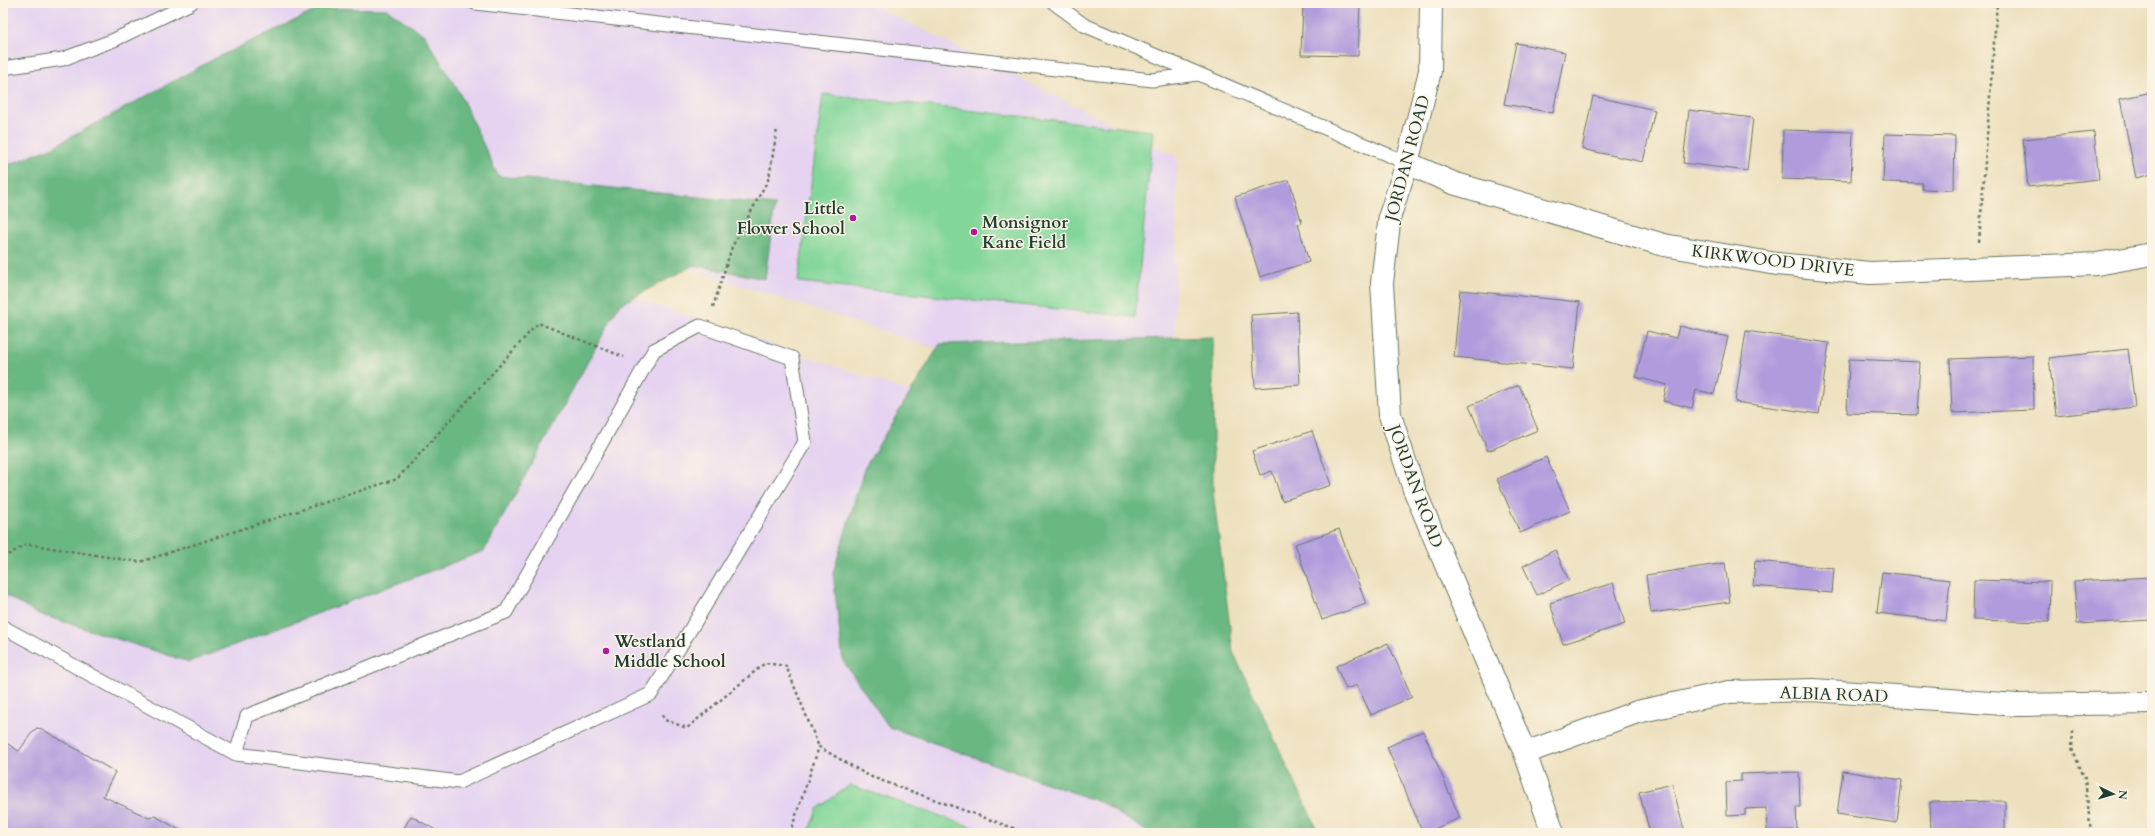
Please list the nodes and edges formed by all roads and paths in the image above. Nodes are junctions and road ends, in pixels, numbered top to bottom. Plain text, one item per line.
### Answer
1 (191, 3) edge
2 (475, 3) edge
3 (1054, 3) edge
4 (1431, 3) edge
5 (1997, 3) edge
6 (3, 68) edge
7 (1197, 74) junction
8 (777, 129) dead end
9 (1407, 163) junction
10 (2152, 254) edge
11 (1977, 269) junction
12 (700, 326) junction
13 (645, 365) junction
14 (3, 558) edge
15 (3, 627) edge
16 (651, 694) junction
17 (2152, 703) edge
18 (2075, 705) junction
19 (819, 747) junction
20 (1525, 753) junction
21 (236, 754) junction
22 (790, 833) edge
23 (1028, 833) edge
24 (1553, 833) edge
25 (2091, 833) edge

1 - 6 lane
2 - 7 lane
3 - 7 lane
4 - 9 street, JORDAN ROAD
5 - 11 path
7 - 9 lane
8 - 12 path
9 - 11 street, KIRKWOOD DRIVE
9 - 20 street, JORDAN ROAD
10 - 11 street, KIRKWOOD DRIVE
12 - 13 lane
12 - 16 lane
13 - 14 path
13 - 21 lane
15 - 21 lane
16 - 19 path
16 - 21 lane
17 - 18 street, ALBIA ROAD
18 - 20 street, ALBIA ROAD
18 - 25 path
19 - 22 path
19 - 23 path
20 - 24 street, JORDAN ROAD

